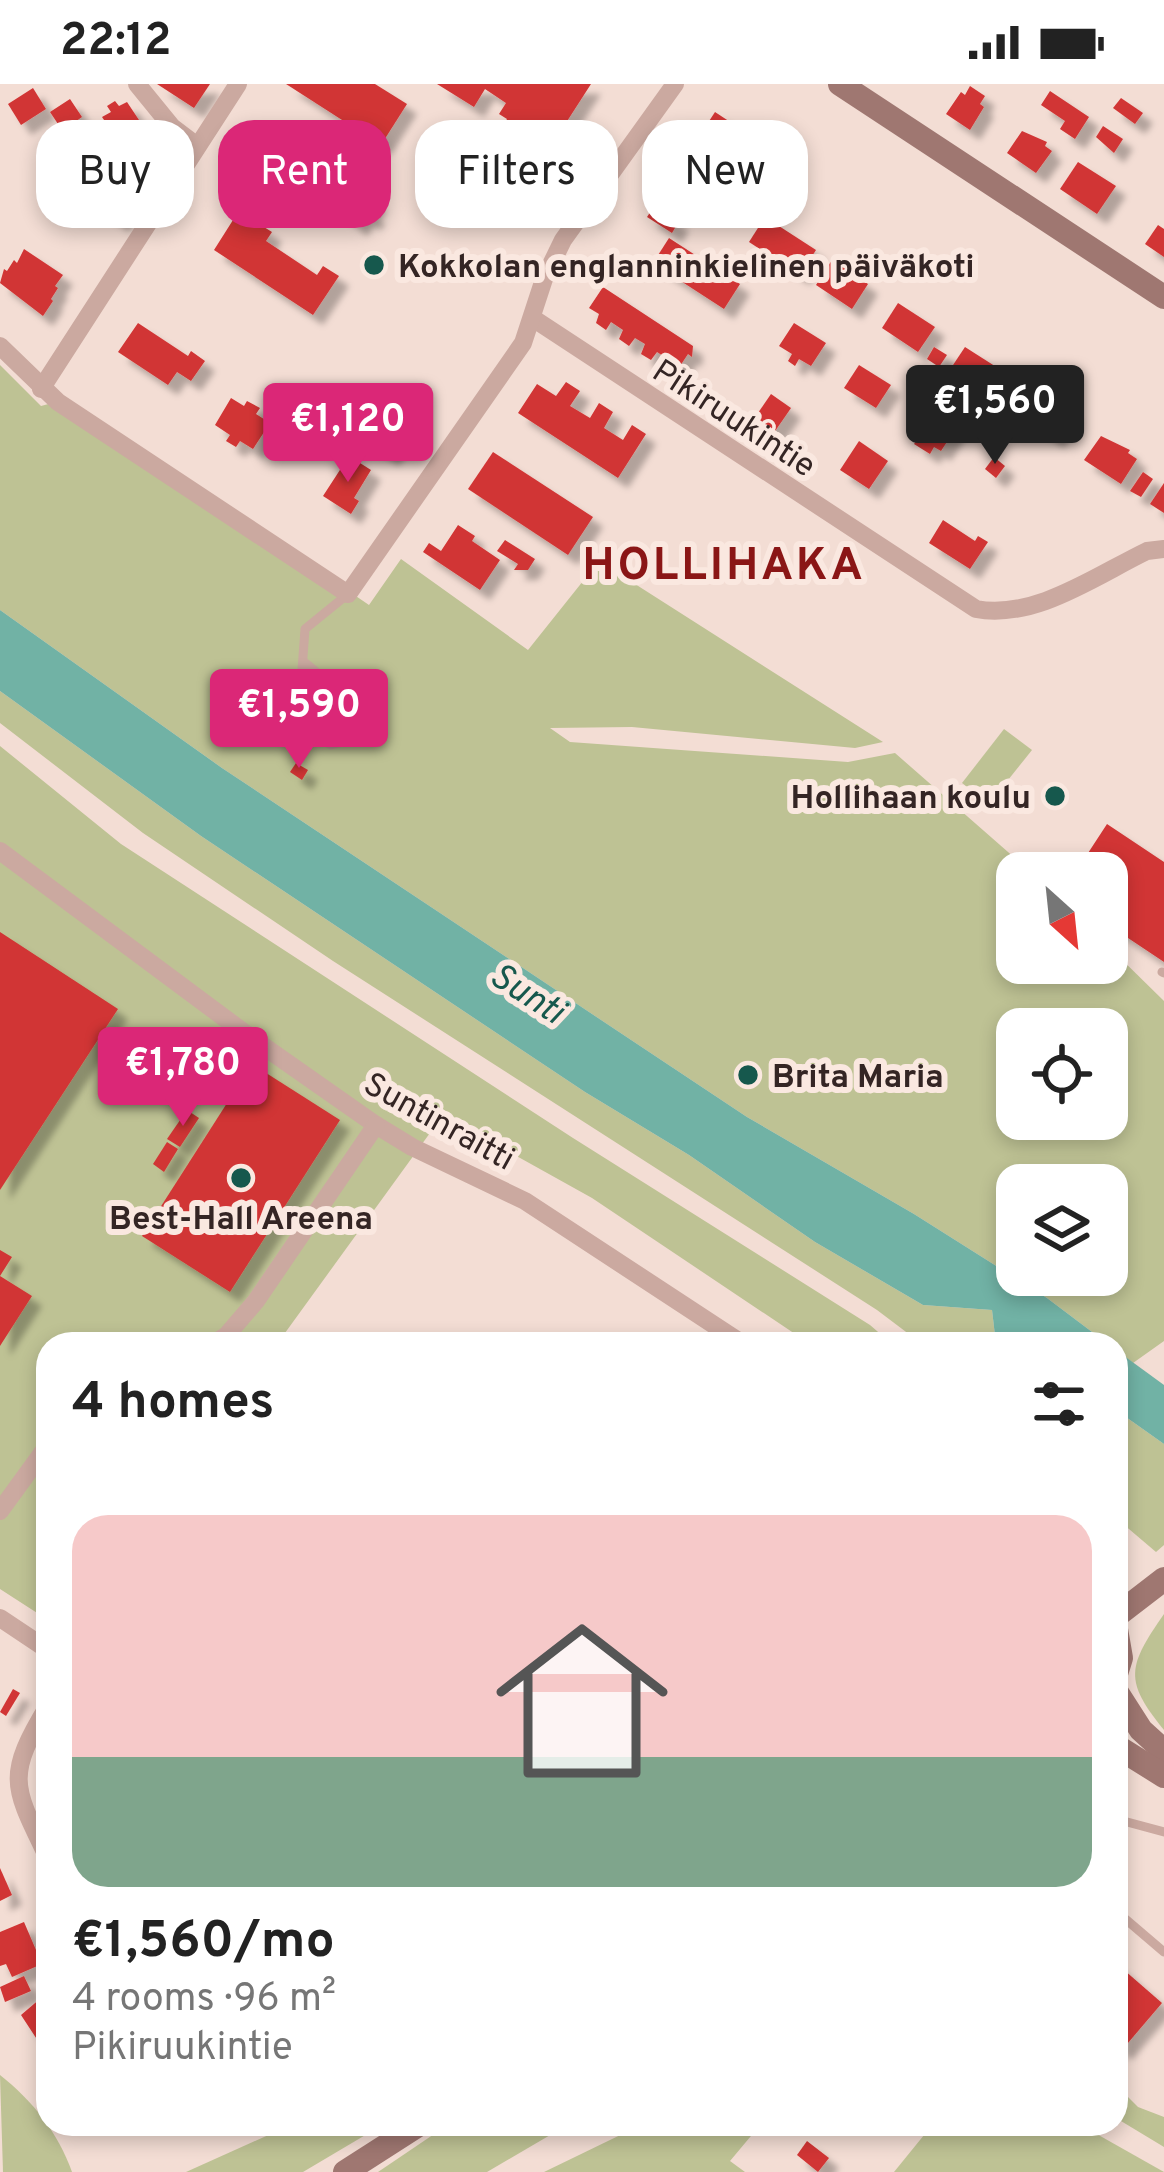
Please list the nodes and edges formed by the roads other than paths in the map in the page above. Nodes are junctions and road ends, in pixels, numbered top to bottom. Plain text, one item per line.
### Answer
1 (137, 84) edge
2 (238, 84) edge
3 (675, 84) edge
4 (840, 84) edge
5 (197, 146) junction
6 (1164, 297) edge
7 (534, 320) junction
8 (0, 346) edge
9 (41, 388) junction
10 (1155, 550) edge
11 (348, 594) junction
12 (303, 661) junction
13 (0, 851) edge
14 (376, 1125) junction
15 (229, 1332) edge
16 (725, 1332) edge
17 (36, 1461) edge
18 (0, 1511) edge
19 (1164, 1579) edge
20 (1128, 1607) edge
21 (0, 1618) edge
22 (36, 1642) edge
23 (1128, 1710) edge
24 (36, 1726) edge
25 (1164, 1750) edge
26 (1128, 1753) edge
27 (1164, 1776) edge
28 (1128, 1822) edge
29 (36, 1831) edge
30 (1164, 1832) edge
31 (1128, 1920) edge
32 (1162, 1946) edge
33 (401, 2136) edge
34 (345, 2172) edge

1 - 5 street
2 - 5 street
3 - 7 street
4 - 6 main road
5 - 9 street
7 - 10 street, Pikiruukintie
7 - 11 street
8 - 9 street
9 - 11 street
11 - 12 lane
12 - 12 lane
13 - 14 street, Suntinraitti
14 - 15 street
14 - 16 street, Suntinraitti
17 - 18 street
19 - 20 main road
21 - 22 street
23 - 25 main road
24 - 29 street
26 - 27 main road
28 - 30 lane
31 - 32 lane
33 - 34 main road

